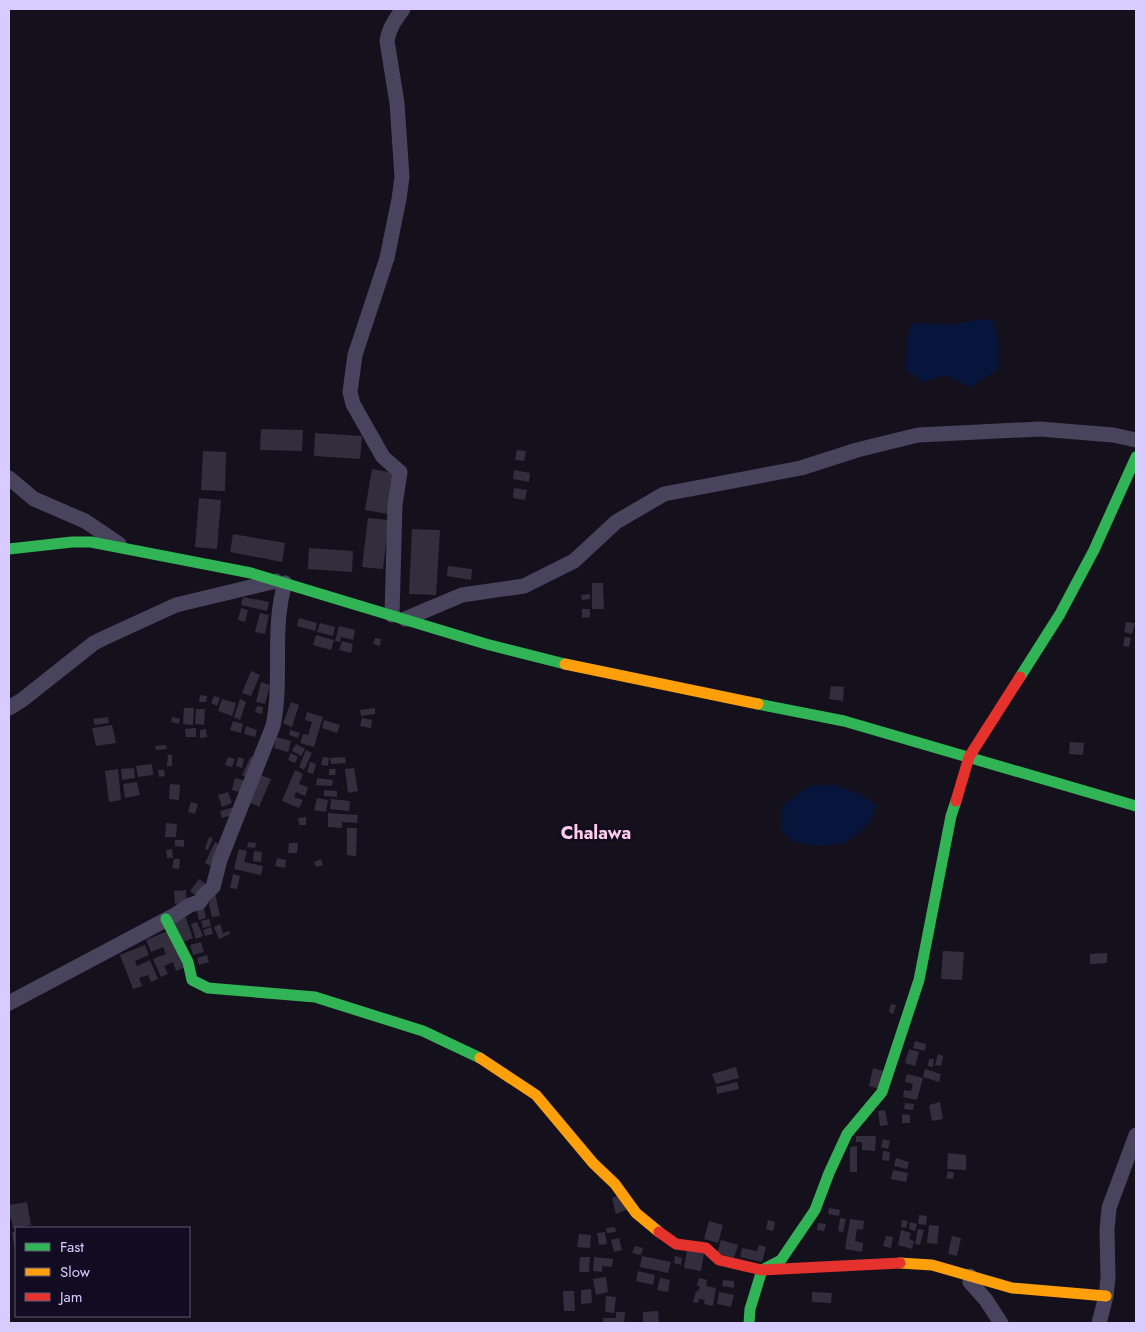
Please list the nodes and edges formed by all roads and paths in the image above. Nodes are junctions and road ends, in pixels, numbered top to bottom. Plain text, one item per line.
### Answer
1 (402, 9) edge
2 (1136, 440) edge
3 (1136, 458) edge
4 (9, 478) edge
5 (124, 547) junction
6 (9, 549) edge
7 (282, 582) junction
8 (398, 617) junction
9 (9, 708) edge
10 (969, 757) junction
11 (1136, 806) edge
12 (166, 919) junction
13 (9, 1002) edge
14 (1136, 1135) edge
15 (762, 1270) junction
16 (970, 1276) junction
17 (1106, 1296) junction
18 (750, 1323) edge
19 (1001, 1323) edge
20 (1099, 1323) edge

1 - 8 street
2 - 8 street
3 - 10 street
4 - 5 street
5 - 6 street
5 - 7 street
7 - 8 street
7 - 9 street
7 - 12 street
8 - 10 street
10 - 11 street
10 - 15 street
12 - 13 street
12 - 15 street
14 - 17 street
15 - 16 street
15 - 18 street
16 - 17 street
16 - 19 street
17 - 20 street

